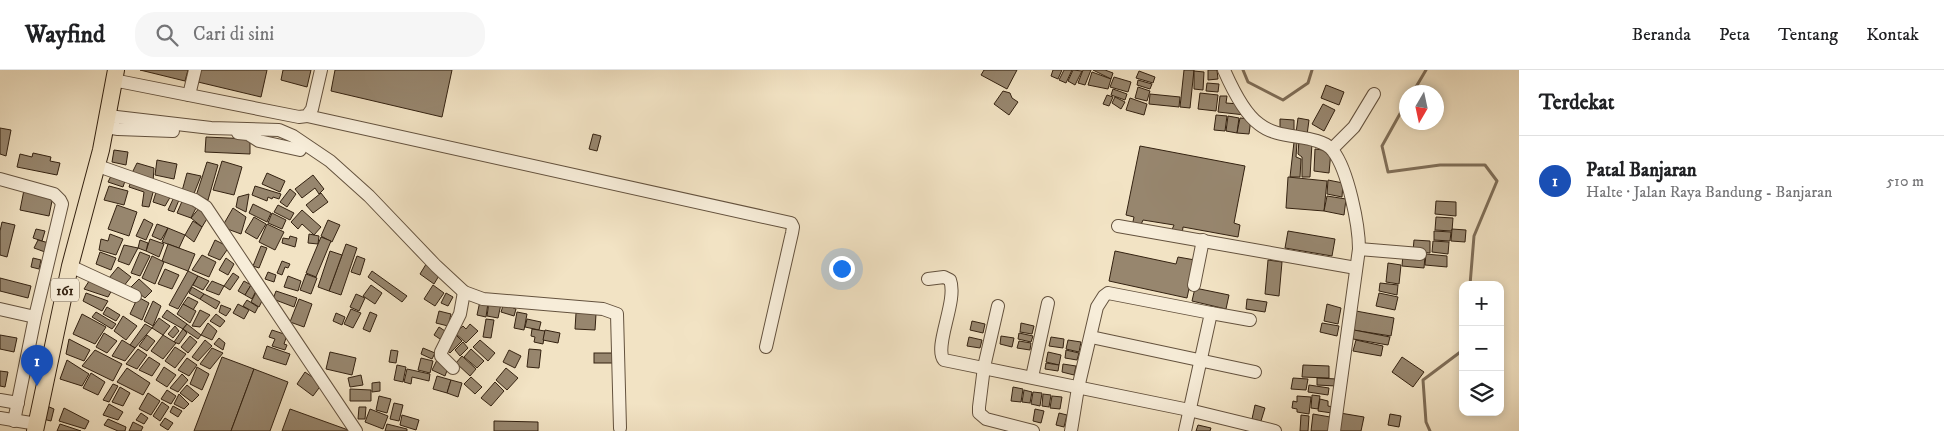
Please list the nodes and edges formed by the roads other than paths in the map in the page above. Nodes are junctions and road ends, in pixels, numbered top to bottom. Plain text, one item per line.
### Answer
1 (195, 70) edge
2 (321, 70) edge
3 (1224, 70) edge
4 (114, 75) edge
5 (1374, 94) dead end
6 (190, 95) junction
7 (306, 116) junction
8 (106, 124) junction
9 (1332, 149) junction
10 (300, 150) dead end
11 (99, 158) junction
12 (0, 179) edge
13 (1118, 226) dead end
14 (1202, 240) junction
15 (1359, 249) junction
16 (1420, 254) dead end
17 (70, 266) junction
18 (1356, 268) junction
19 (928, 279) dead end
20 (1194, 285) dead end
21 (464, 292) junction
22 (135, 296) dead end
23 (1048, 303) dead end
24 (998, 306) dead end
25 (0, 309) edge
26 (1211, 313) junction
27 (35, 317) junction
28 (1250, 320) dead end
29 (1091, 337) junction
30 (766, 347) dead end
31 (1202, 362) junction
32 (453, 368) dead end
33 (984, 368) junction
34 (1255, 372) dead end
35 (1032, 377) junction
36 (1078, 388) junction
37 (0, 400) edge
38 (18, 403) junction
39 (1189, 410) junction
40 (0, 418) edge
41 (14, 421) junction
42 (36, 428) edge
43 (620, 428) dead end
44 (356, 431) edge
45 (1033, 431) edge
46 (1071, 431) edge
47 (1185, 431) edge
48 (1276, 431) edge
49 (1334, 431) edge

1 - 6 street
2 - 7 street
3 - 9 street
4 - 6 street
4 - 8 main road, 161
5 - 9 street
6 - 7 street
7 - 30 street
8 - 10 street
8 - 11 main road, 161
8 - 21 street
9 - 15 street
11 - 17 main road, 161
11 - 44 street
12 - 27 street
13 - 14 street
14 - 18 street
14 - 20 street
15 - 16 street
15 - 18 street
17 - 22 street
17 - 42 main road, 161
18 - 49 street
19 - 33 street
21 - 32 street
21 - 43 street
23 - 35 street
24 - 33 street
25 - 27 street
26 - 28 street
26 - 29 street
26 - 31 street
27 - 38 street
29 - 31 street
29 - 36 street
31 - 34 street
31 - 39 street
33 - 35 street
33 - 45 street
35 - 36 street
36 - 39 street
36 - 46 street
37 - 38 street
38 - 41 street
39 - 47 street
39 - 48 street
40 - 41 street
41 - 42 street

